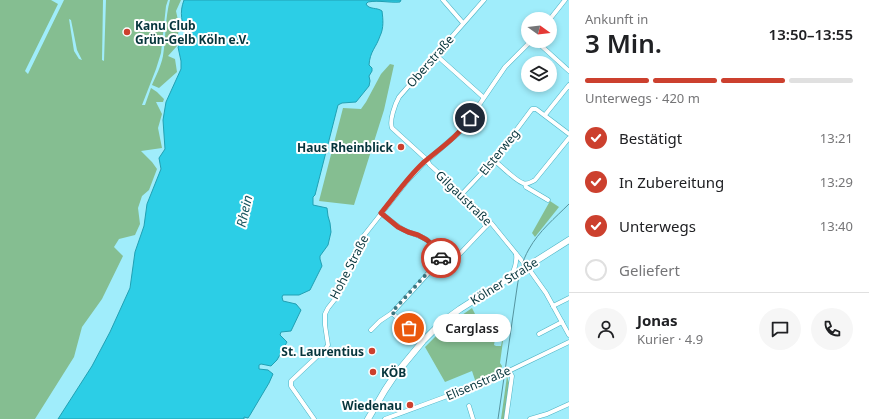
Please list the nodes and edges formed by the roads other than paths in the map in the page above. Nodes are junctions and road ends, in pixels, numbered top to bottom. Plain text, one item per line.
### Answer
1 (443, 0) edge
2 (565, 0) edge
3 (483, 1) edge
4 (556, 12) edge
5 (463, 23) junction
6 (525, 48) edge
7 (544, 48) edge
8 (436, 55) junction
9 (569, 71) edge
10 (569, 85) edge
11 (483, 97) junction
12 (545, 115) junction
13 (392, 128) joint
14 (569, 134) edge
15 (569, 138) edge
16 (427, 160) junction
17 (494, 160) junction
18 (525, 184) junction
19 (462, 194) junction
20 (548, 200) dead end
21 (381, 213) junction
22 (490, 222) junction
23 (569, 240) edge
24 (516, 254) junction
25 (444, 256) junction
26 (526, 266) junction
27 (511, 277) junction
28 (569, 298) edge
29 (554, 306) junction
30 (392, 312) junction
31 (562, 322) junction
32 (371, 330) dead end
33 (539, 334) dead end
34 (569, 335) edge
35 (423, 341) junction
36 (569, 342) edge
37 (509, 371) junction
38 (569, 404) edge
39 (469, 406) dead end
40 (314, 419) edge
41 (368, 419) edge
42 (385, 419) edge
43 (473, 419) edge
44 (506, 419) edge
45 (530, 419) edge

1 - 5 street
2 - 4 street
3 - 5 street, Oberstraße
5 - 8 street, Oberstraße
6 - 11 street, Hohe Straße
7 - 9 street
8 - 11 street
8 - 13 street, Oberstraße
10 - 12 street
11 - 16 street, Hohe Straße
12 - 14 street
12 - 17 street, Elsterweg
13 - 16 street, Gilgaustraße
15 - 18 street
16 - 19 street, Gilgaustraße
16 - 21 street, Hohe Straße
17 - 18 street
17 - 19 street, Elsterweg
18 - 20 street
19 - 22 street, Gilgaustraße
21 - 25 street
21 - 40 street, Hohe Straße
22 - 24 street, Gilgaustraße
22 - 25 street
23 - 26 main road, Kölner Straße
24 - 26 street, Gilgaustraße
24 - 27 street
25 - 30 street
26 - 27 main road, Kölner Straße
26 - 29 street, Gilgaustraße
27 - 35 main road, Kölner Straße
28 - 29 street
29 - 31 street, Gilgaustraße
30 - 32 street
30 - 35 street
31 - 33 street
31 - 34 street, Gilgaustraße
35 - 41 main road, Kölner Straße
36 - 37 street, Elisenstraße
37 - 42 street, Elisenstraße
37 - 44 street
38 - 45 street
39 - 43 street

